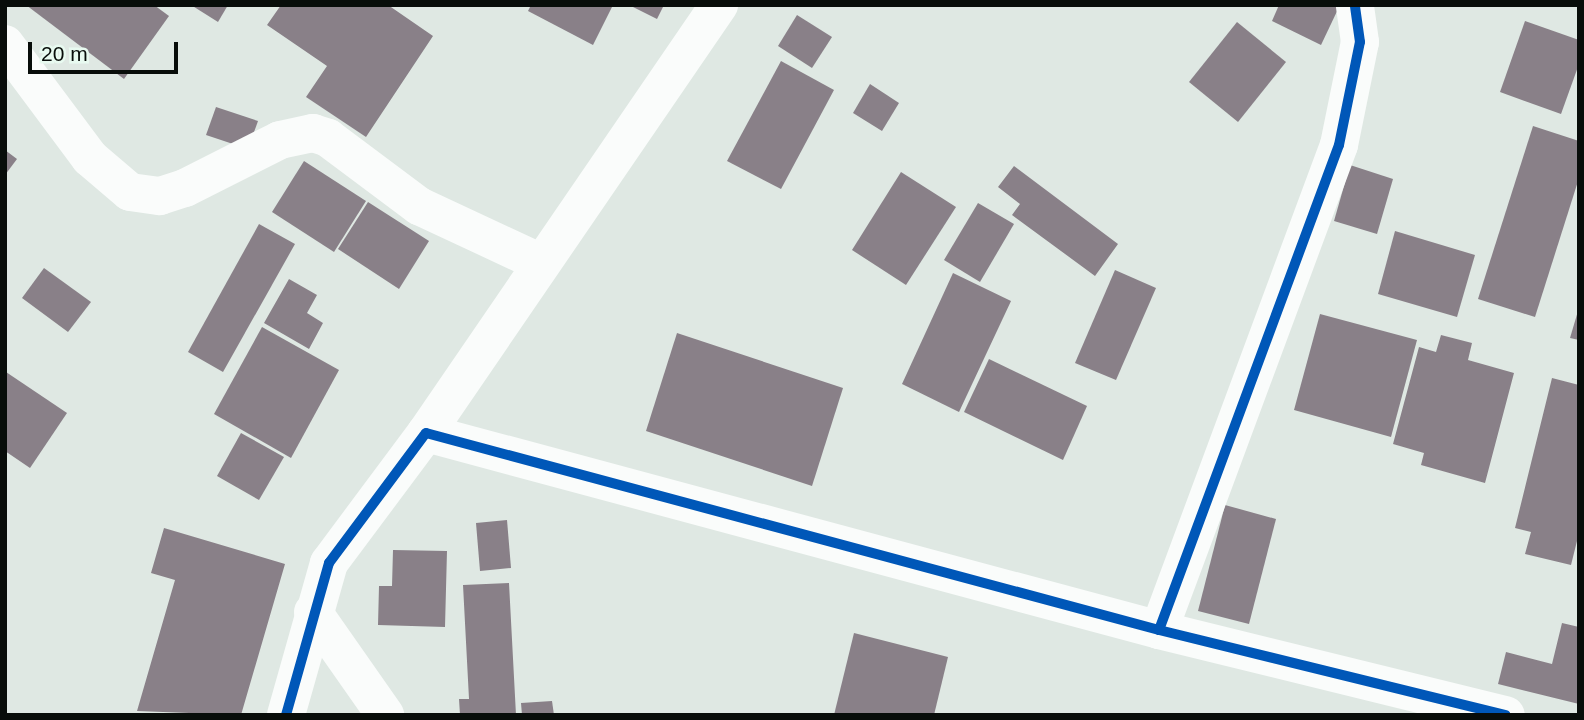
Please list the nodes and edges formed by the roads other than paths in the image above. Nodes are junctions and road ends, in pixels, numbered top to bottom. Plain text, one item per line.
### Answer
1 (719, 5) edge
2 (1355, 5) edge
3 (5, 44) edge
4 (539, 262) junction
5 (426, 433) junction
6 (313, 612) junction
7 (1160, 630) junction
8 (286, 715) edge
9 (385, 715) edge
10 (1506, 715) edge

1 - 4 street
2 - 7 street
3 - 4 street
4 - 5 street
5 - 6 street
5 - 7 street
6 - 8 street
6 - 9 street
7 - 10 street

